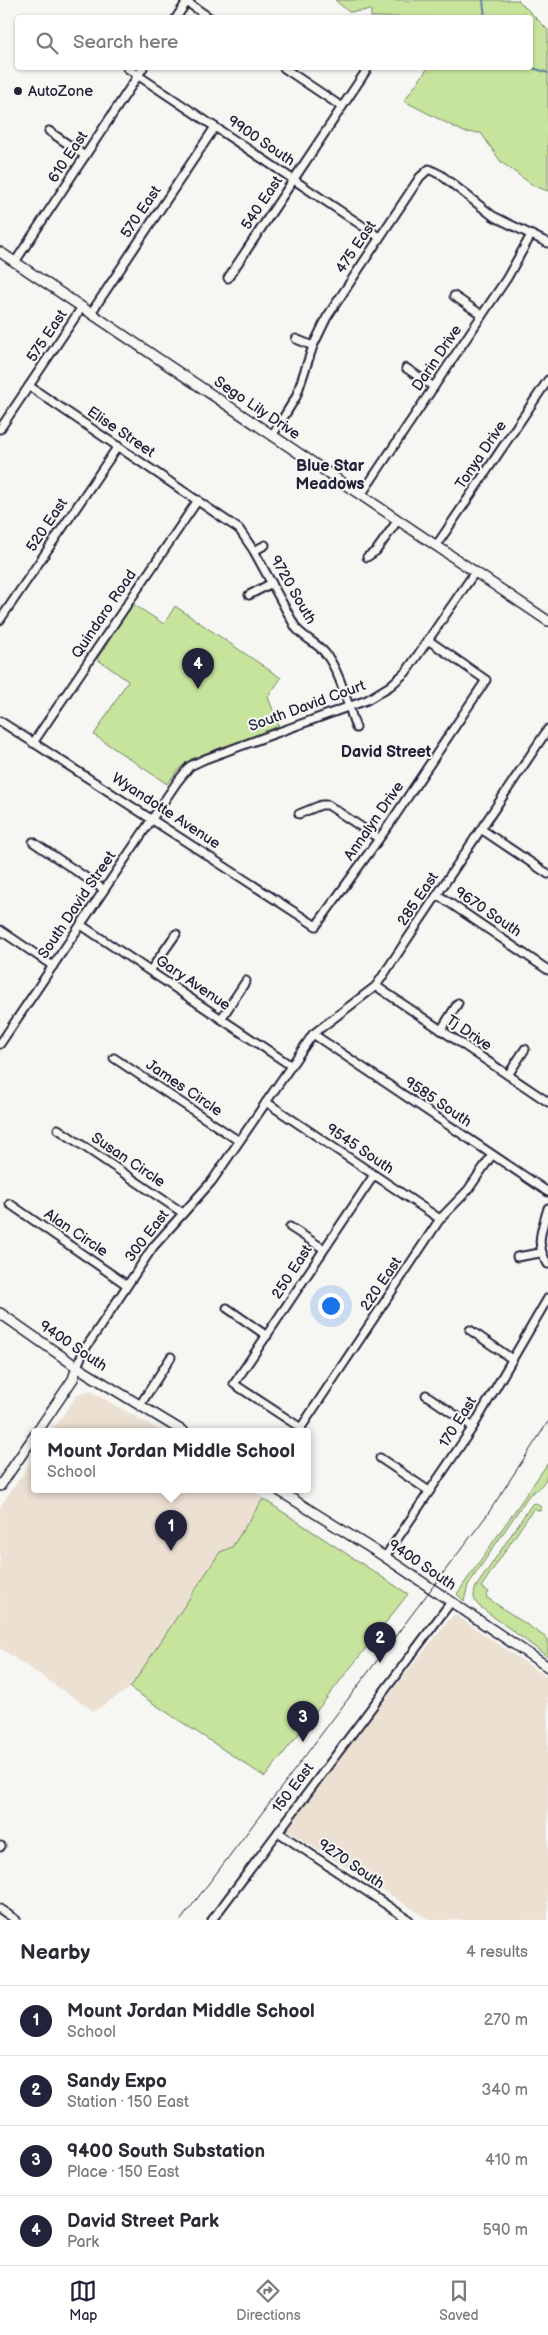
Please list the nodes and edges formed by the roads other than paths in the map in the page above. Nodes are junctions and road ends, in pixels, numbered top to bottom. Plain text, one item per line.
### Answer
1 (186, 1) edge
2 (178, 15) edge
3 (206, 15) edge
4 (130, 70) edge
5 (142, 70) edge
6 (287, 70) edge
7 (367, 70) edge
8 (138, 75) junction
9 (342, 107) junction
10 (215, 127) junction
11 (49, 131) dead end
12 (85, 156) junction
13 (294, 180) junction
14 (531, 234) junction
15 (379, 238) junction
16 (548, 243) edge
17 (0, 252) edge
18 (15, 262) junction
19 (228, 278) dead end
20 (454, 296) dead end
21 (82, 307) junction
22 (91, 313) junction
23 (482, 315) junction
24 (296, 339) dead end
25 (313, 346) junction
26 (406, 368) dead end
27 (548, 380) edge
28 (29, 386) junction
29 (434, 387) junction
30 (0, 429) edge
31 (272, 436) junction
32 (118, 446) junction
33 (361, 495) junction
34 (198, 500) junction
35 (398, 520) junction
36 (265, 545) dead end
37 (436, 546) junction
38 (254, 551) junction
39 (367, 557) dead end
40 (474, 572) junction
41 (272, 583) junction
42 (248, 595) dead end
43 (0, 620) edge
44 (548, 621) edge
45 (428, 640) junction
46 (348, 706) junction
47 (0, 721) edge
48 (356, 728) dead end
49 (548, 729) edge
50 (33, 744) junction
51 (177, 782) joint
52 (299, 814) dead end
53 (152, 818) junction
54 (481, 829) junction
55 (378, 838) junction
56 (33, 842) dead end
57 (548, 874) edge
58 (103, 889) junction
59 (438, 895) junction
60 (81, 925) junction
61 (316, 926) joint
62 (0, 930) edge
63 (176, 934) dead end
64 (53, 966) junction
65 (548, 970) edge
66 (150, 971) junction
67 (246, 981) dead end
68 (376, 986) junction
69 (458, 1003) dead end
70 (221, 1018) junction
71 (441, 1030) junction
72 (313, 1034) junction
73 (0, 1044) edge
74 (525, 1049) dead end
75 (114, 1058) dead end
76 (290, 1065) junction
77 (508, 1075) junction
78 (266, 1102) junction
79 (548, 1102) edge
80 (58, 1129) dead end
81 (239, 1141) junction
82 (492, 1156) junction
83 (374, 1175) junction
84 (548, 1192) edge
85 (10, 1204) dead end
86 (548, 1208) edge
87 (182, 1213) junction
88 (440, 1219) junction
89 (290, 1228) dead end
90 (324, 1249) junction
91 (540, 1253) junction
92 (517, 1257) dead end
93 (548, 1264) edge
94 (127, 1285) junction
95 (548, 1298) edge
96 (227, 1308) dead end
97 (0, 1313) edge
98 (470, 1330) dead end
99 (267, 1336) junction
100 (171, 1357) dead end
101 (512, 1359) junction
102 (77, 1367) junction
103 (426, 1395) dead end
104 (140, 1406) junction
105 (473, 1427) junction
106 (40, 1428) edge
107 (177, 1428) edge
108 (297, 1428) edge
109 (301, 1428) edge
110 (31, 1442) edge
111 (380, 1458) dead end
112 (0, 1486) edge
113 (429, 1491) junction
114 (283, 1493) edge
115 (385, 1557) junction
116 (451, 1602) junction
117 (548, 1667) edge
118 (278, 1832) junction
119 (0, 1909) edge
120 (16, 1920) edge
121 (212, 1920) edge
122 (409, 1920) edge

1 - 2 street
1 - 3 street
4 - 8 street, 9900 South
5 - 8 street, 610 East
6 - 9 street
7 - 9 street, 540 East
8 - 10 street, 9900 South
8 - 12 street, 610 East
9 - 13 street, 540 East
10 - 13 street, 9900 South
10 - 22 street, 570 East
11 - 12 street
12 - 18 street, 610 East
13 - 15 street, 9900 South
13 - 19 street, 540 East
14 - 15 street, 475 East
14 - 16 street
14 - 23 street, Darin Drive
15 - 25 street, 475 East
17 - 18 street, Sego Lily Drive
18 - 21 street, Sego Lily Drive
20 - 23 street
21 - 22 street, Sego Lily Drive
21 - 28 street, 575 East
22 - 31 street, Sego Lily Drive
23 - 29 street, Darin Drive
24 - 25 street
25 - 31 street, 475 East
26 - 29 street
27 - 37 street, Tonya Drive
28 - 30 street, 575 East
28 - 32 street, Elise Street
29 - 33 street, Darin Drive
31 - 33 street, Sego Lily Drive
32 - 34 street, Elise Street
32 - 43 street, 520 East
33 - 35 street, Sego Lily Drive
34 - 38 street, 9720 South
34 - 50 street, Quindaro Road
35 - 37 street, Sego Lily Drive
35 - 39 street
36 - 38 street
37 - 40 street, Sego Lily Drive
38 - 41 street, 9720 South
40 - 44 street, Sego Lily Drive
40 - 45 street
41 - 42 street
41 - 46 street, 9720 South
45 - 46 street, South David Court
45 - 55 street, Annalyn Drive
46 - 48 street, 9720 South
46 - 51 street, South David Court
47 - 50 street, Wyandotte Avenue
49 - 54 street, 285 East
50 - 53 street, Wyandotte Avenue
51 - 53 street, South David Street
52 - 55 street
53 - 58 street, South David Street
53 - 61 street, Wyandotte Avenue
54 - 57 street
54 - 59 street, 285 East
55 - 61 street, Annalyn Drive
56 - 58 street
58 - 60 street, South David Street
59 - 65 street, 9670 South
59 - 68 street, 285 East
60 - 64 street, South David Street
60 - 66 street, Gary Avenue
62 - 64 street
63 - 66 street
64 - 73 street, South David Street
66 - 70 street, Gary Avenue
67 - 70 street
68 - 71 street, Tj Drive
68 - 72 street, 285 East
69 - 71 street
70 - 76 street, Gary Avenue
71 - 77 street, Tj Drive
72 - 76 street, 285 East
72 - 82 street, 9585 South
74 - 77 street
75 - 81 street, James Circle
76 - 78 street, 300 East
77 - 79 street, Tj Drive
78 - 81 street, 300 East
78 - 83 street, 9545 South
80 - 87 street, Susan Circle
81 - 87 street, 300 East
82 - 84 street, 9585 South
82 - 88 street, 220 East
83 - 88 street, 9545 South
83 - 90 street, 250 East
85 - 94 street, Alan Circle
86 - 91 street
87 - 94 street, 300 East
88 - 109 street, 220 East
89 - 90 street
90 - 99 street, 250 East
91 - 92 street
91 - 93 street
94 - 102 street, 300 East
95 - 101 street, 170 East
96 - 99 street
97 - 102 street, 9400 South
98 - 101 street
99 - 108 street, 250 East
100 - 104 street
101 - 105 street, 170 East
102 - 104 street, 9400 South
102 - 106 street, 300 East
103 - 105 street
104 - 107 street, 9400 South
105 - 113 street, 170 East
110 - 112 street
111 - 113 street
113 - 115 street, 170 East
114 - 115 street, 9400 South
115 - 116 street, 9400 South
116 - 117 street, 9400 South
116 - 118 street, 150 East
118 - 121 street, 150 East
118 - 122 street, 9270 South
119 - 120 street

